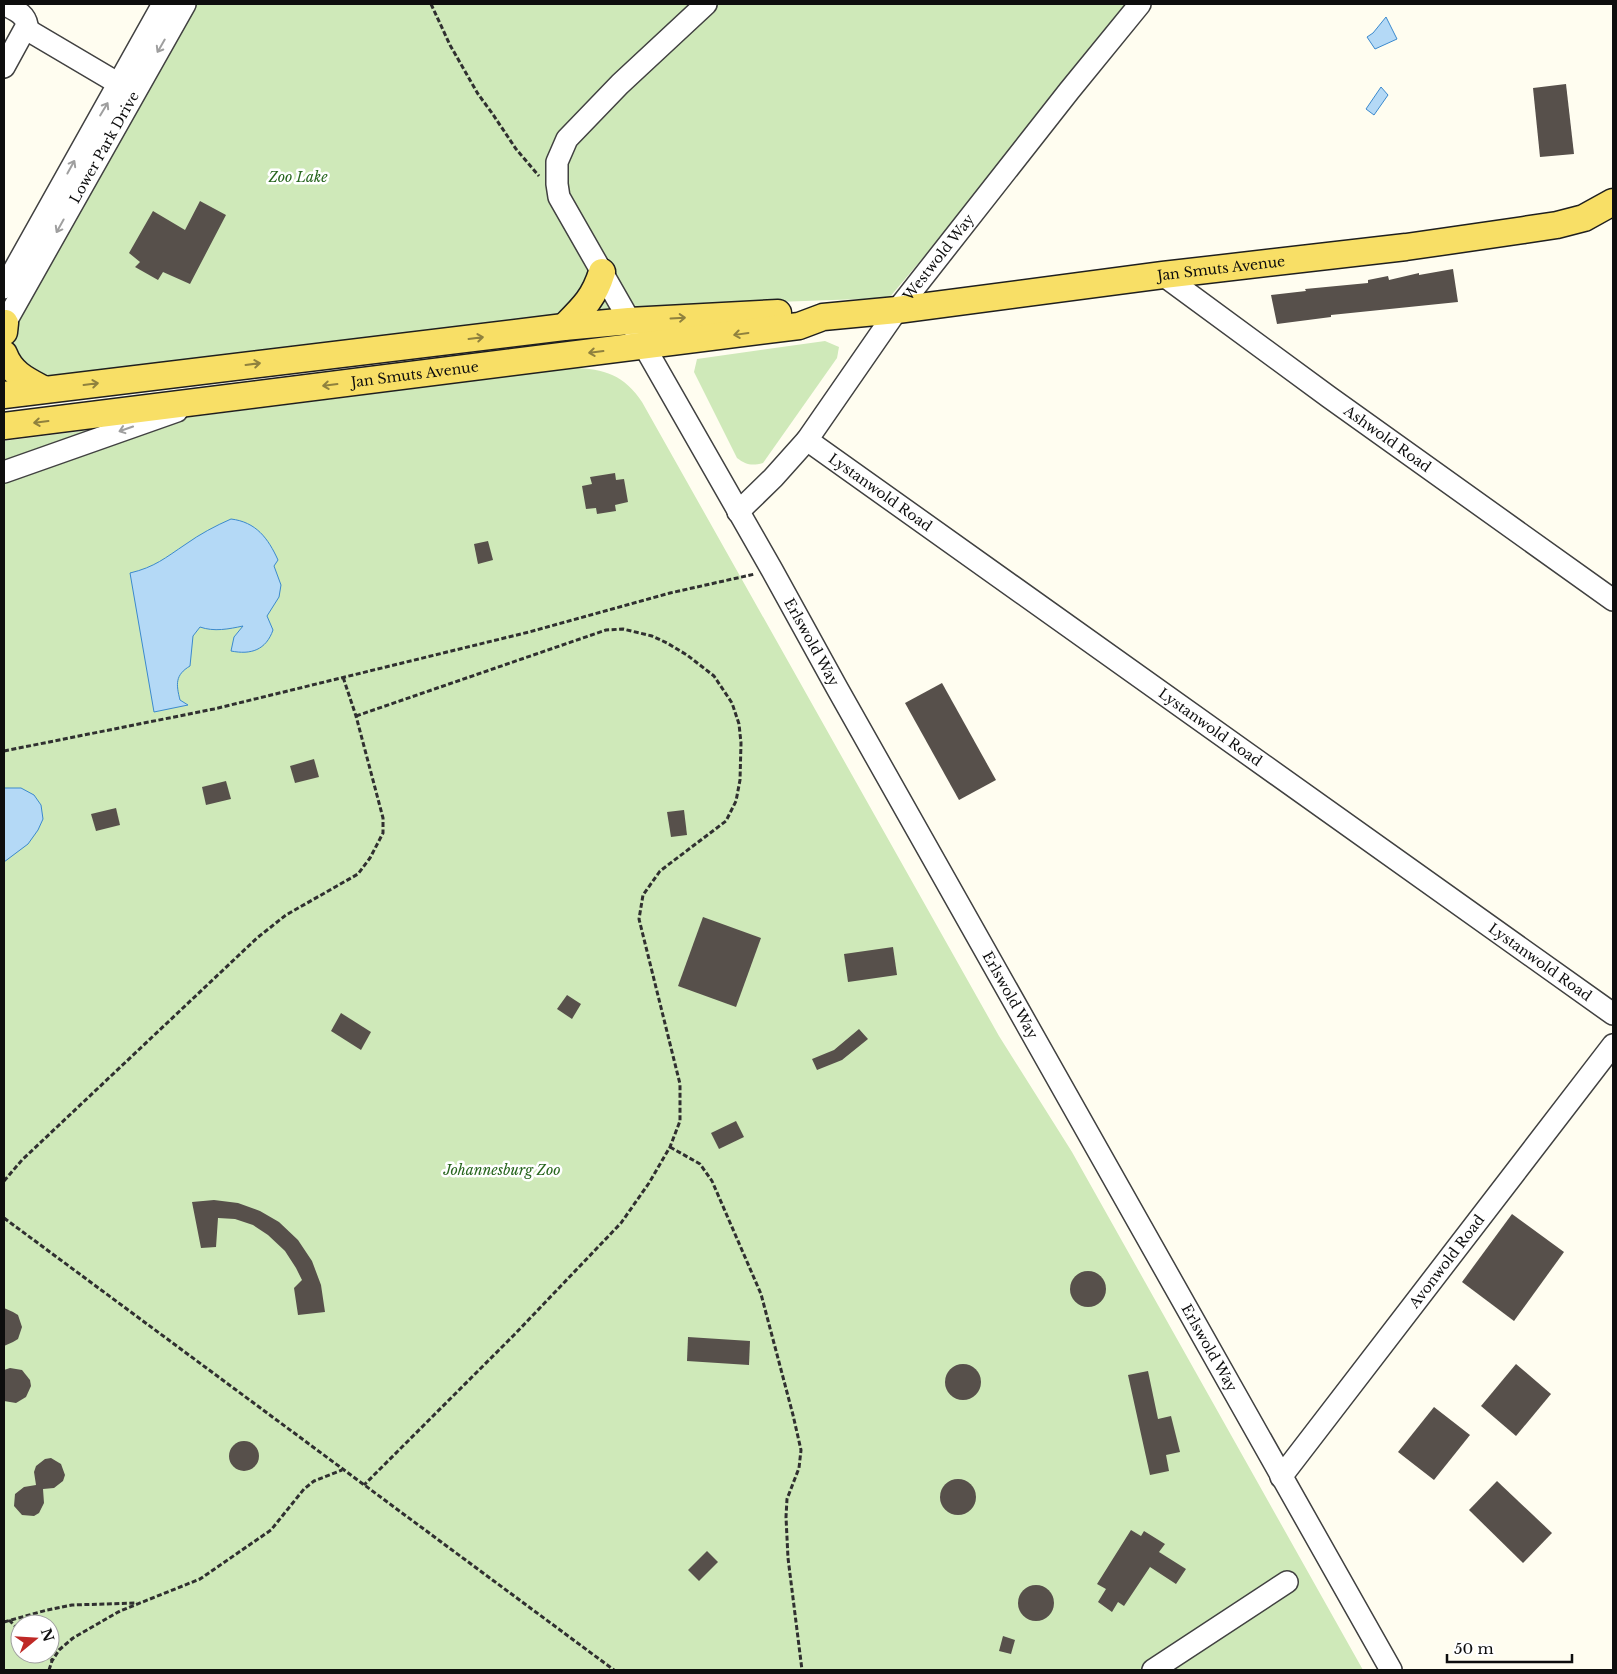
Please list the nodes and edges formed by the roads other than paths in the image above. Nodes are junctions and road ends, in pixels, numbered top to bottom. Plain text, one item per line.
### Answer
1 (4, 4) edge
2 (163, 4) edge
3 (185, 4) edge
4 (706, 4) edge
5 (1140, 4) edge
6 (26, 29) junction
7 (4, 67) edge
8 (127, 89) junction
9 (1612, 205) edge
10 (602, 272) junction
11 (1163, 275) junction
12 (11, 288) edge
13 (897, 310) junction
14 (823, 317) junction
15 (629, 321) junction
16 (4, 327) edge
17 (564, 327) junction
18 (644, 347) junction
19 (4, 354) edge
20 (43, 390) junction
21 (4, 395) edge
22 (205, 401) junction
23 (4, 426) edge
24 (807, 440) junction
25 (4, 472) edge
26 (738, 512) junction
27 (1613, 600) edge
28 (1613, 1014) edge
29 (1613, 1045) edge
30 (1281, 1477) junction
31 (1287, 1582) dead end
32 (1153, 1670) edge
33 (1391, 1670) edge

1 - 6 street
2 - 8 street, Lower Park Drive
3 -> 8 street, Lower Park Drive
4 - 10 street, Erlswold Way
5 - 13 street, Westwold Way
6 - 7 street
6 - 8 street
8 - 12 street, Lower Park Drive
9 - 11 main road, Jan Smuts Avenue
10 - 15 street, Erlswold Way
10 - 17 main road
11 - 13 main road, Jan Smuts Avenue
11 - 27 street, Ashwold Road
12 - 16 street, Lower Park Drive
13 - 14 main road, Jan Smuts Avenue
13 - 24 street, Westwold Way
15 -> 14 main road, Jan Smuts Avenue
14 -> 18 main road, Jan Smuts Avenue
15 - 17 main road, Jan Smuts Avenue
15 - 18 street, Erlswold Way
20 -> 17 main road, Jan Smuts Avenue
18 -> 22 main road, Jan Smuts Avenue
18 - 26 street, Erlswold Way
19 - 20 main road
20 - 21 main road, Jan Smuts Avenue
22 -> 23 main road, Jan Smuts Avenue
22 -> 25 street
24 - 26 street, Westwold Way
24 - 28 street, Lystanwold Road
26 - 30 street, Erlswold Way
29 - 30 street, Avonwold Road
30 - 33 street, Erlswold Way
31 - 32 street

